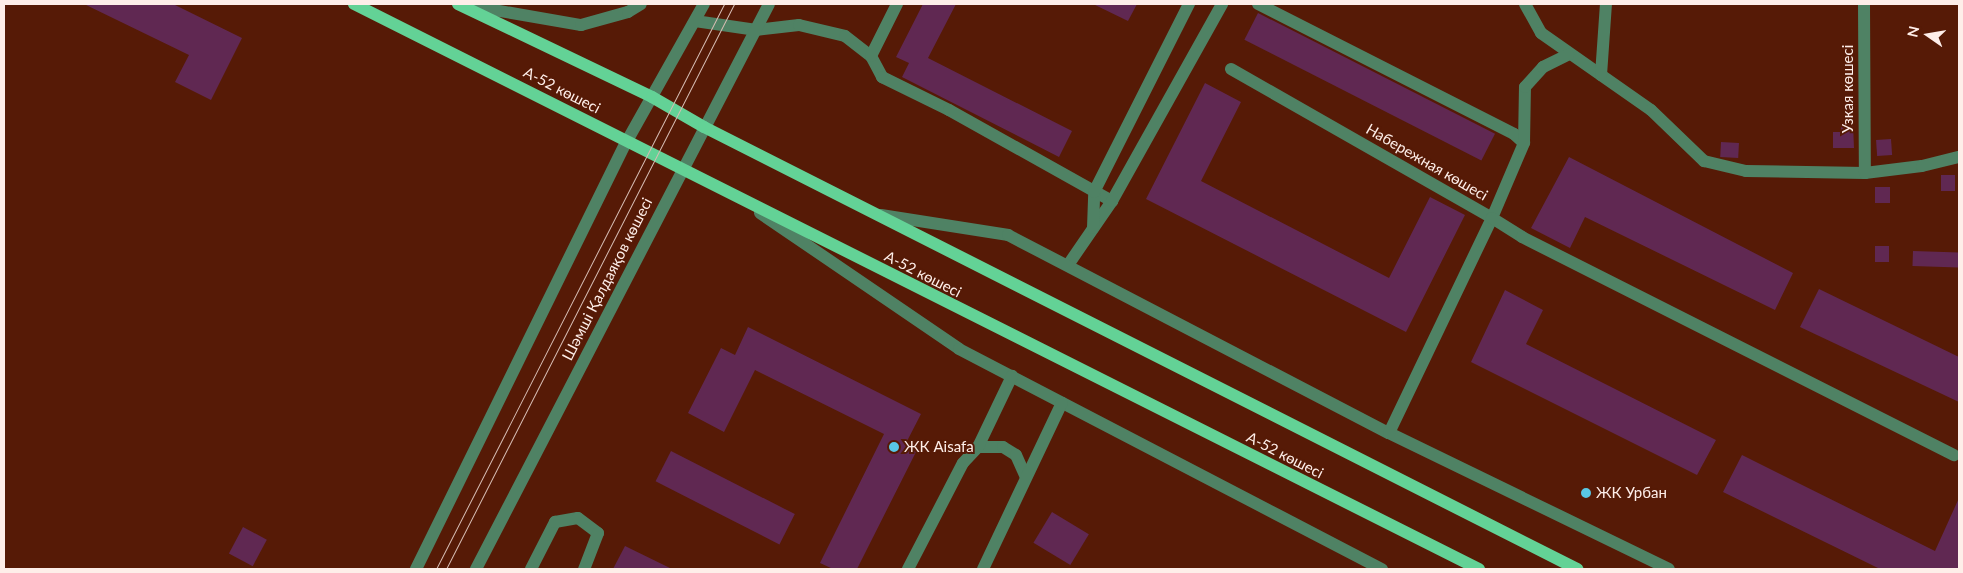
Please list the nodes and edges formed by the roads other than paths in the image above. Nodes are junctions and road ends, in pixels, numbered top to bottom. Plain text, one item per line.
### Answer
1 (354, 4) edge
2 (459, 4) edge
3 (641, 4) edge
4 (704, 4) edge
5 (769, 4) edge
6 (897, 4) edge
7 (1189, 4) edge
8 (1222, 4) edge
9 (1258, 4) edge
10 (1525, 4) edge
11 (1606, 4) edge
12 (1864, 4) edge
13 (695, 21) junction
14 (756, 30) junction
15 (1568, 55) junction
16 (871, 56) junction
17 (1231, 69) dead end
18 (1601, 74) junction
19 (652, 97) junction
20 (704, 126) junction
21 (627, 141) junction
22 (1524, 143) junction
23 (1959, 156) edge
24 (681, 169) junction
25 (1865, 174) junction
26 (1094, 192) junction
27 (1112, 201) junction
28 (744, 202) junction
29 (882, 215) junction
30 (1492, 218) junction
31 (1093, 228) junction
32 (1068, 265) junction
33 (1012, 376) junction
34 (1062, 403) junction
35 (1389, 433) junction
36 (978, 446) junction
37 (1954, 455) dead end
38 (1026, 477) junction
39 (416, 569) edge
40 (476, 569) edge
41 (531, 569) edge
42 (584, 569) edge
43 (908, 569) edge
44 (984, 569) edge
45 (1382, 569) edge
46 (1479, 569) edge
47 (1577, 569) edge
48 (1669, 569) edge

1 - 21 main road, А-52 көшесі
2 - 3 street
2 - 19 main road, А-52 көшесі
4 - 13 street
5 - 14 street, Шәмші Қалдаяқов көшесі
6 - 16 street
7 - 26 street
8 - 27 street
9 - 22 street
10 - 15 street
11 - 18 street
12 - 25 street, Узкая көшесі
13 - 14 street
13 - 19 street
14 - 16 street
14 - 20 street, Шәмші Қалдаяқов көшесі
15 - 18 street
15 - 22 street, Набережная көшесі
16 - 26 street
17 - 30 street, Набережная көшесі
18 - 25 street
19 - 20 main road, А-52 көшесі
19 - 21 street
20 - 24 street, Шәмші Қалдаяқов көшесі
20 - 29 main road, А-52 көшесі
21 - 24 main road, А-52 көшесі
21 - 39 street
22 - 30 street, Набережная көшесі
23 - 25 street
24 - 28 main road, А-52 көшесі
24 - 40 street, Шәмші Қалдаяқов көшесі
26 - 27 street
26 - 31 street
27 - 31 street
28 - 33 street
28 - 46 main road, А-52 көшесі
29 - 32 street
29 - 47 main road, А-52 көшесі
30 - 35 street
30 - 37 street
31 - 32 street
32 - 35 street
33 - 34 street
33 - 36 street
34 - 38 street
34 - 45 street
35 - 48 street
36 - 38 street
36 - 43 street
38 - 44 street
41 - 42 street

